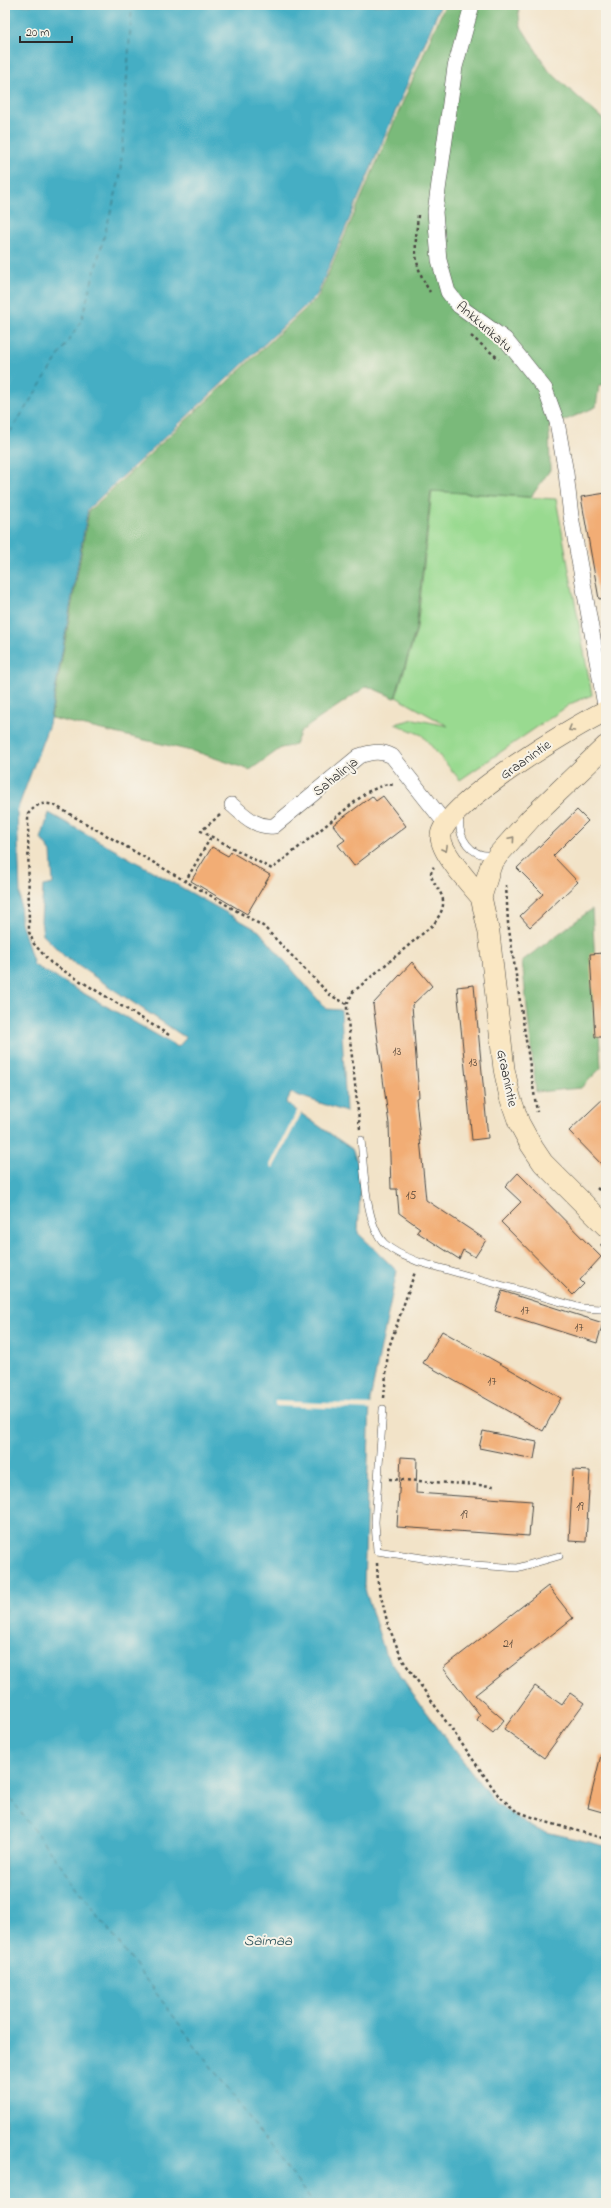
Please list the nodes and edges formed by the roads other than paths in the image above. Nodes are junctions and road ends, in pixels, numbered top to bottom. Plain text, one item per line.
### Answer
1 (472, 5) edge
2 (606, 711) edge
3 (606, 746) edge
4 (232, 805) road end
5 (461, 808) junction
6 (445, 823) junction
7 (498, 855) junction
8 (482, 897) junction
9 (361, 1140) road end
10 (606, 1226) edge
11 (606, 1306) edge
12 (383, 1409) road end
13 (559, 1556) dead end

1 - 2 street, Ankkurikatu
2 -> 5 street, Graanintie
7 -> 3 street, Graanintie
4 - 6 street, Sahalinja
5 - 6 street, Graanintie
5 - 7 lane
6 -> 8 street, Graanintie
7 - 8 street, Graanintie
8 - 10 street, Graanintie
9 - 11 lane
12 - 13 lane

